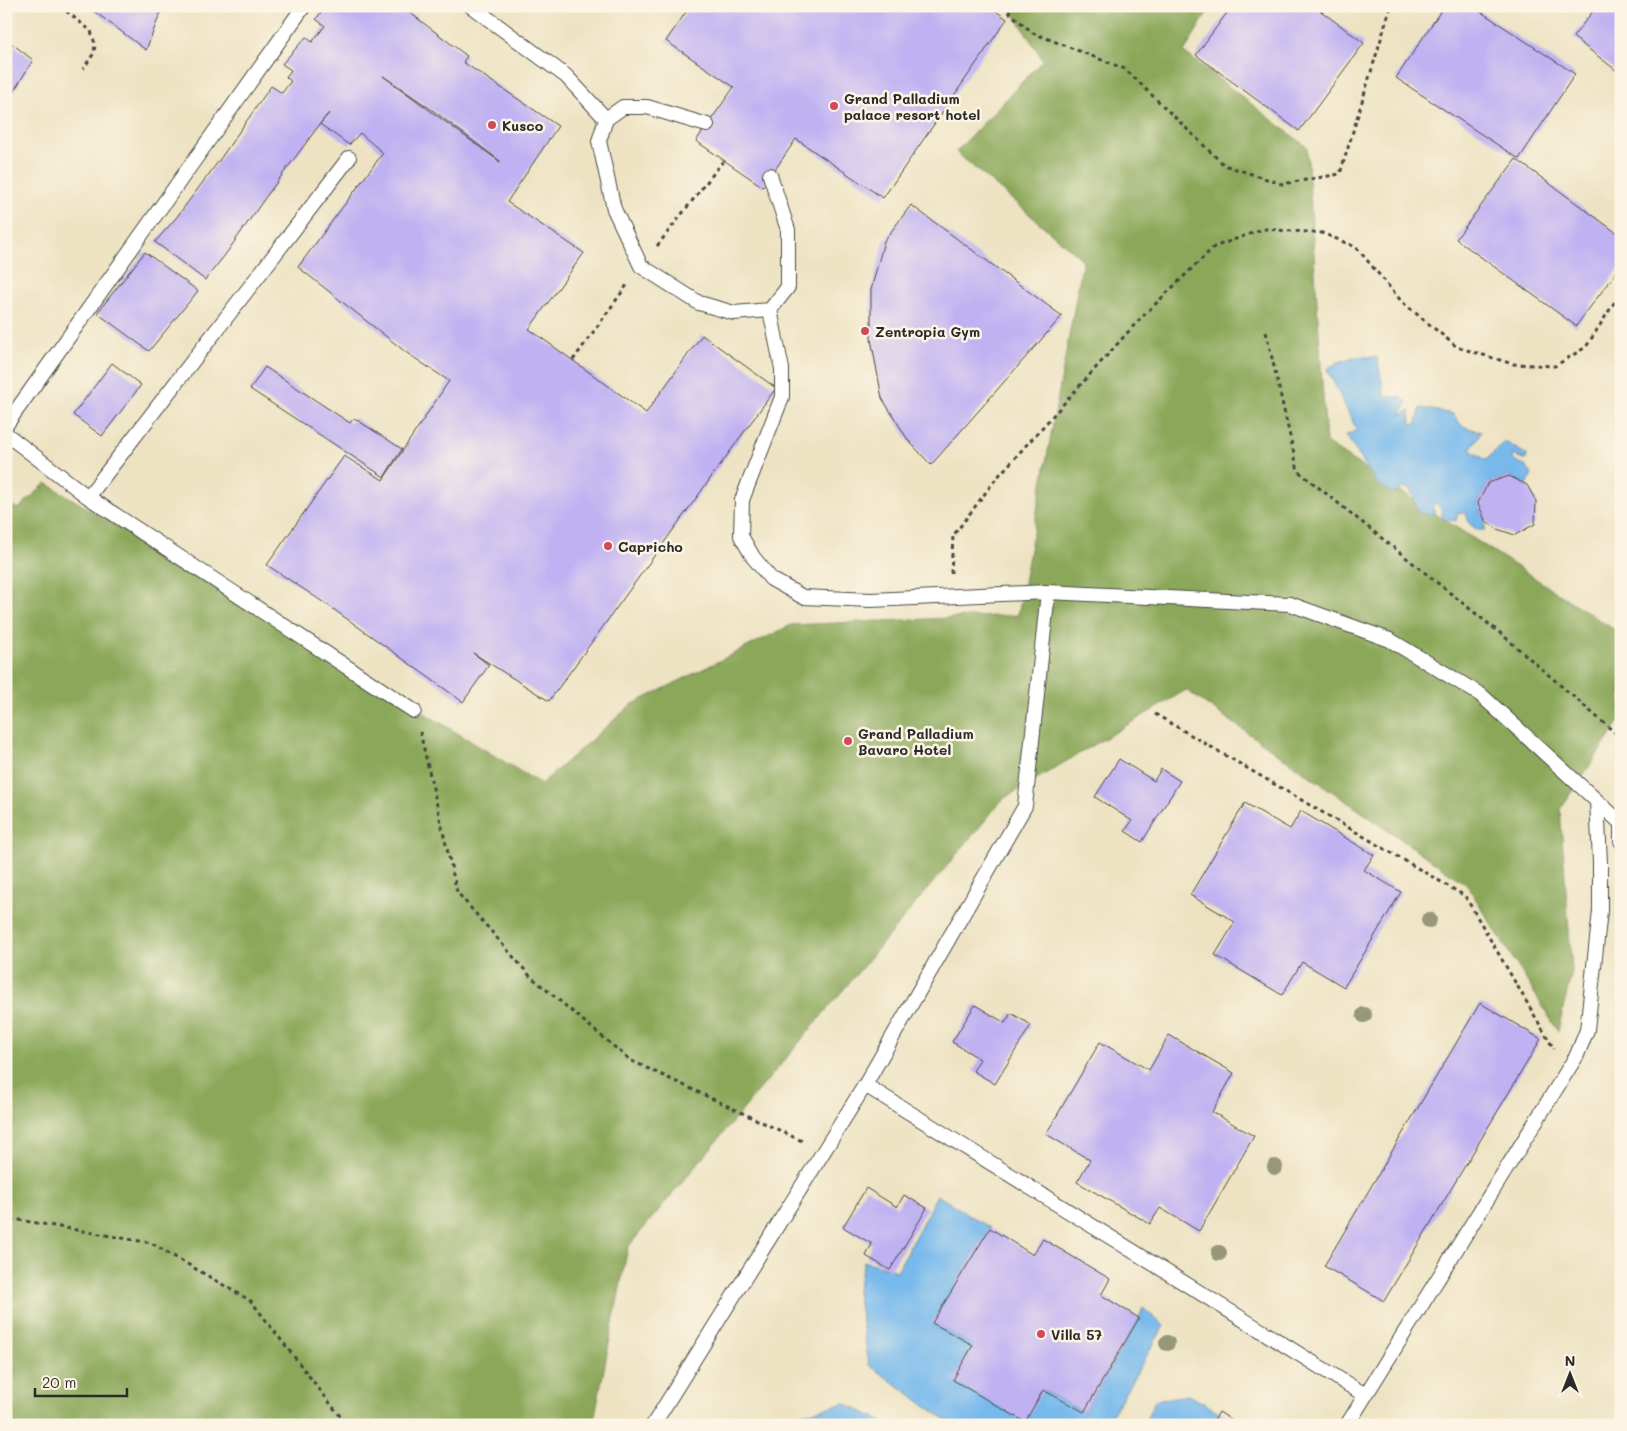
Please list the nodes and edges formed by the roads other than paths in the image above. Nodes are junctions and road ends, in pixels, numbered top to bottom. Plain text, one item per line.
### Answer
1 (304, 6) edge
2 (471, 6) edge
3 (606, 119) junction
4 (707, 125) dead end
5 (349, 158) dead end
6 (770, 175) dead end
7 (770, 310) junction
8 (6, 426) edge
9 (6, 434) edge
10 (88, 497) junction
11 (1048, 592) junction
12 (414, 711) road end
13 (1596, 800) junction
14 (1621, 825) edge
15 (1621, 841) edge
16 (865, 1085) junction
17 (1365, 1396) junction
18 (653, 1425) edge
19 (1347, 1425) edge

1 - 8 lane
2 - 3 lane
3 - 4 lane
3 - 7 lane
5 - 10 lane
6 - 7 lane
7 - 11 lane
9 - 10 lane
10 - 12 lane
11 - 13 lane
11 - 16 lane
13 - 14 lane
13 - 17 lane
14 - 15 lane
16 - 17 lane
16 - 18 lane
17 - 19 lane

